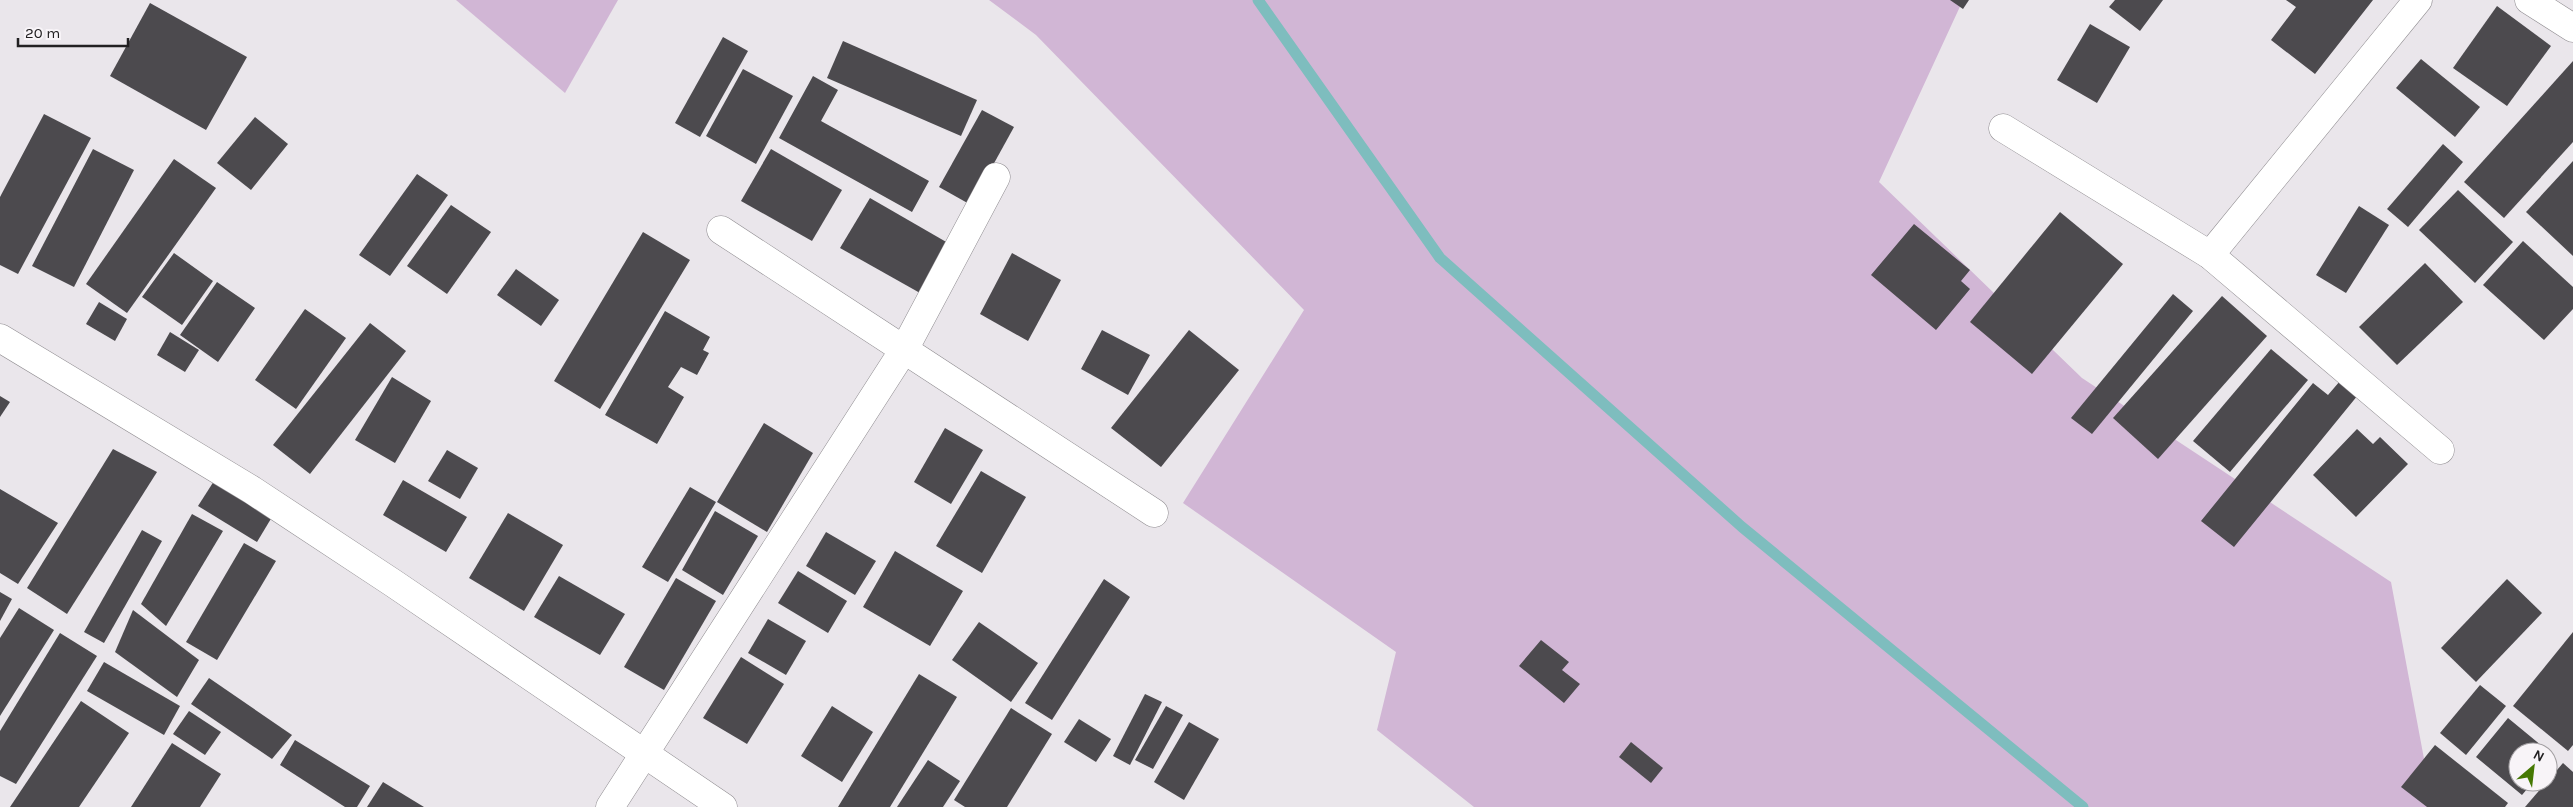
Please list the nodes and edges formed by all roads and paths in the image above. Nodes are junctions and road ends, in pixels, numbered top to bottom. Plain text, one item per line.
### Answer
1 (2529, 0) edge
2 (2415, 1) edge
3 (2573, 28) edge
4 (2003, 128) dead end
5 (996, 177) dead end
6 (721, 230) dead end
7 (2210, 255) junction
8 (0, 338) edge
9 (905, 348) junction
10 (2440, 450) dead end
11 (1154, 513) dead end
12 (643, 754) junction
13 (610, 807) edge
14 (723, 807) edge

1 - 3 street
2 - 7 street
4 - 7 street
5 - 9 street
6 - 9 street
7 - 10 street
8 - 12 street
9 - 11 street
9 - 12 street
12 - 13 street
12 - 14 street

